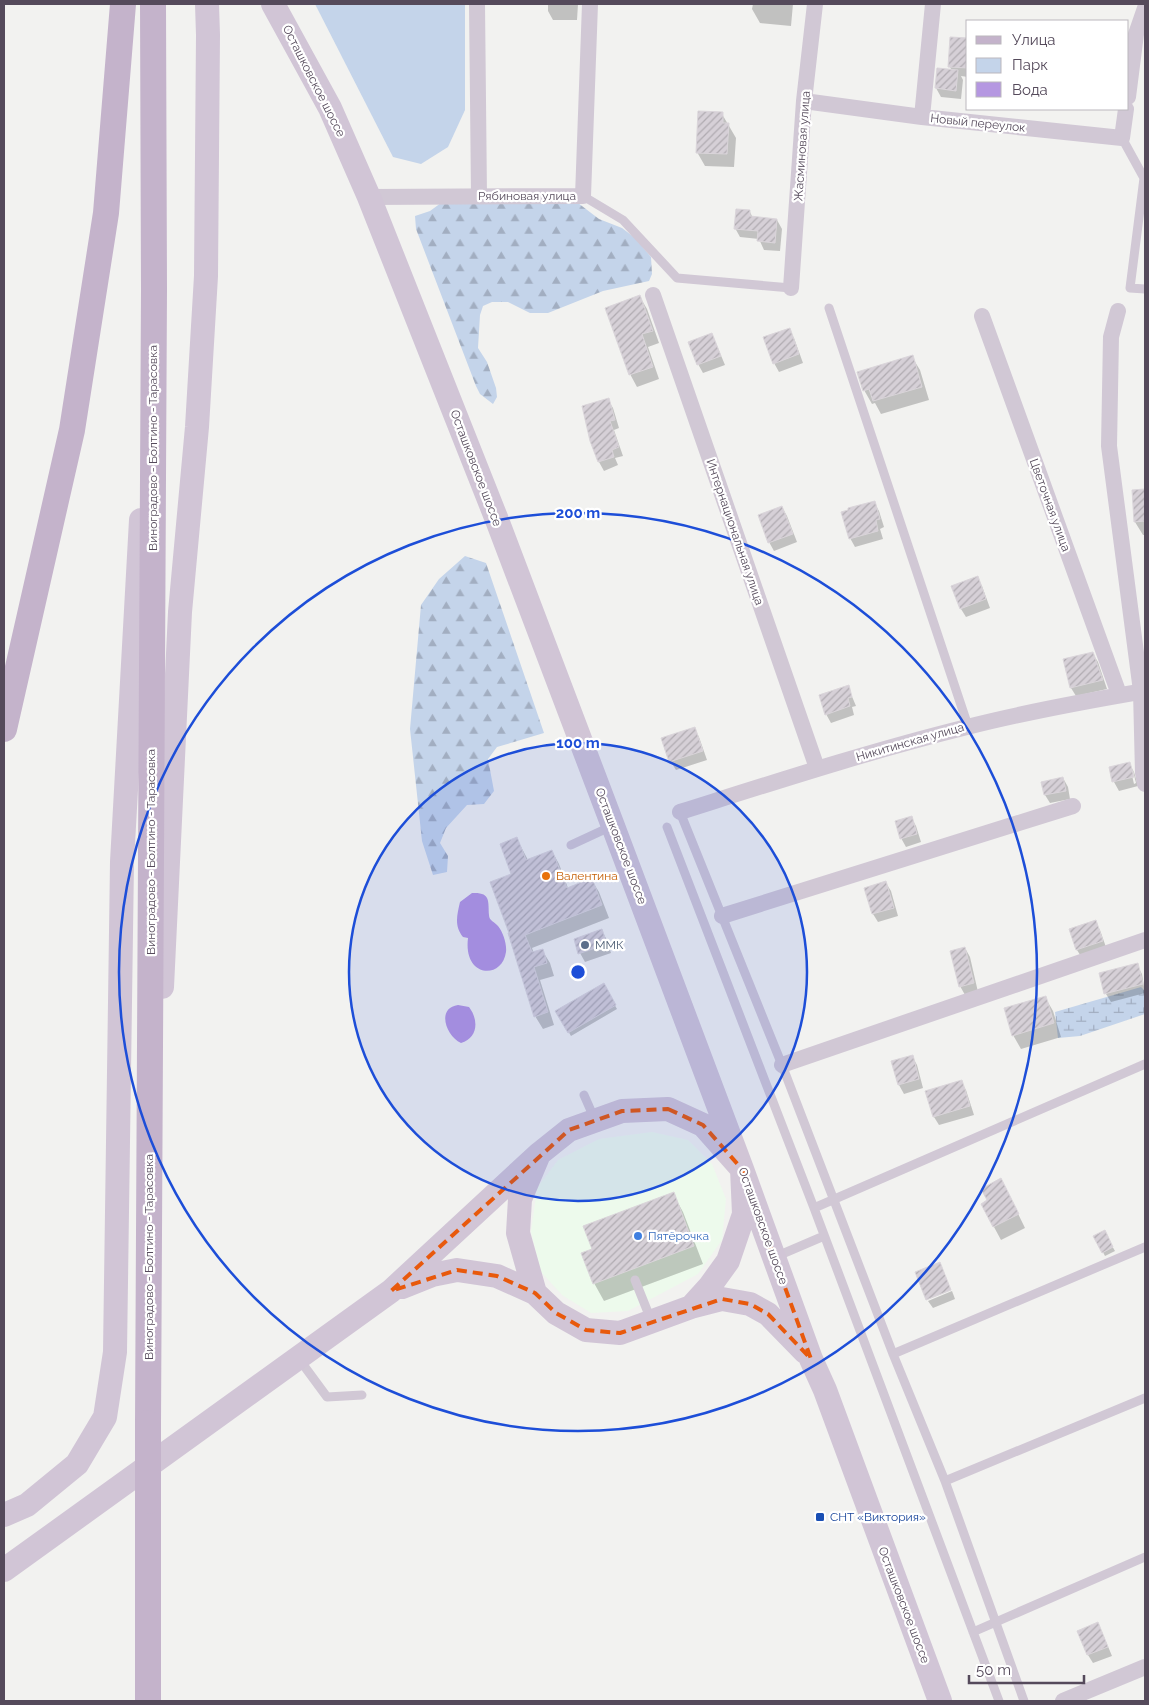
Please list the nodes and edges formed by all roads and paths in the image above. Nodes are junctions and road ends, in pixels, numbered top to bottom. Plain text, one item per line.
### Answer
1 (123, 4) edge
2 (153, 4) edge
3 (207, 4) edge
4 (273, 4) edge
5 (477, 4) edge
6 (590, 4) edge
7 (815, 4) edge
8 (933, 4) edge
9 (1145, 8) edge
10 (1129, 89) edge
11 (804, 101) junction
12 (1126, 110) edge
13 (922, 117) junction
14 (1122, 138) junction
15 (479, 196) junction
16 (582, 196) junction
17 (369, 197) junction
18 (791, 288) joint
19 (154, 290) junction
20 (1145, 290) edge
21 (653, 295) dead end
22 (829, 308) dead end
23 (1118, 311) dead end
24 (982, 316) dead end
25 (1143, 691) edge
26 (1119, 694) junction
27 (968, 726) junction
28 (4, 729) edge
29 (818, 768) junction
30 (1145, 784) edge
31 (1074, 806) dead end
32 (680, 812) joint
33 (613, 826) junction
34 (667, 826) dead end
35 (571, 845) dead end
36 (722, 916) junction
37 (1145, 940) edge
38 (782, 1065) junction
39 (1145, 1066) edge
40 (584, 1095) dead end
41 (596, 1120) junction
42 (539, 1154) junction
43 (742, 1169) junction
44 (834, 1200) junction
45 (814, 1208) junction
46 (824, 1236) junction
47 (1145, 1248) edge
48 (775, 1257) junction
49 (635, 1280) dead end
50 (391, 1291) junction
51 (535, 1293) junction
52 (691, 1307) junction
53 (652, 1323) junction
54 (148, 1328) junction
55 (893, 1354) junction
56 (298, 1358) junction
57 (811, 1358) junction
58 (362, 1395) dead end
59 (1145, 1398) edge
60 (946, 1481) junction
61 (4, 1516) edge
62 (1145, 1557) edge
63 (4, 1570) edge
64 (995, 1623) junction
65 (973, 1632) junction
66 (1145, 1667) edge
67 (148, 1701) edge
68 (940, 1701) edge
69 (999, 1701) edge
70 (1024, 1701) edge
71 (1062, 1701) edge

1 - 28 main road
2 - 19 main road, Виноградово - Болтино - Тарасовка
3 - 54 main road
4 - 17 main road, Осташковское шоссе
5 - 15 street
6 - 16 street, Рябиновая улица
7 - 11 street, Жасминовая улица
8 - 13 street
9 - 10 street
11 - 13 street, Новый переулок
11 - 18 street, Жасминовая улица
12 - 14 street
13 - 14 street, Новый переулок
14 - 20 lane
15 - 16 street, Рябиновая улица
15 - 17 street, Рябиновая улица
16 - 18 lane
17 - 33 main road, Осташковское шоссе
19 - 54 main road, Виноградово - Болтино - Тарасовка
19 - 61 main road
21 - 29 street, Интернациональная улица
22 - 27 lane
23 - 25 street
24 - 26 street, Цветочная улица
25 - 26 street, Никитинская улица
25 - 30 street
26 - 27 street, Никитинская улица
27 - 29 street, Никитинская улица
29 - 32 street, Никитинская улица
31 - 36 street
32 - 36 lane
33 - 35 lane
33 - 43 main road, Осташковское шоссе
34 - 45 lane
36 - 38 lane
37 - 38 street
38 - 44 lane
39 - 44 lane
40 - 41 lane
41 - 42 main road
41 - 43 main road
42 - 50 main road
42 - 51 main road
43 - 48 main road, Осташковское шоссе
43 - 52 main road
44 - 45 lane
44 - 55 lane
45 - 46 lane
46 - 48 lane
46 - 65 lane
47 - 55 lane
48 - 57 main road, Осташковское шоссе
49 - 53 lane
50 - 51 main road
50 - 56 main road
51 - 53 main road
52 - 53 main road
52 - 57 main road
54 - 67 main road, Виноградово - Болтино - Тарасовка, bridge
55 - 60 lane
56 - 58 lane
56 - 63 main road
57 - 68 main road, Осташковское шоссе
59 - 60 lane
60 - 64 lane
62 - 64 lane
64 - 65 lane
64 - 70 lane
65 - 69 lane
66 - 71 street

